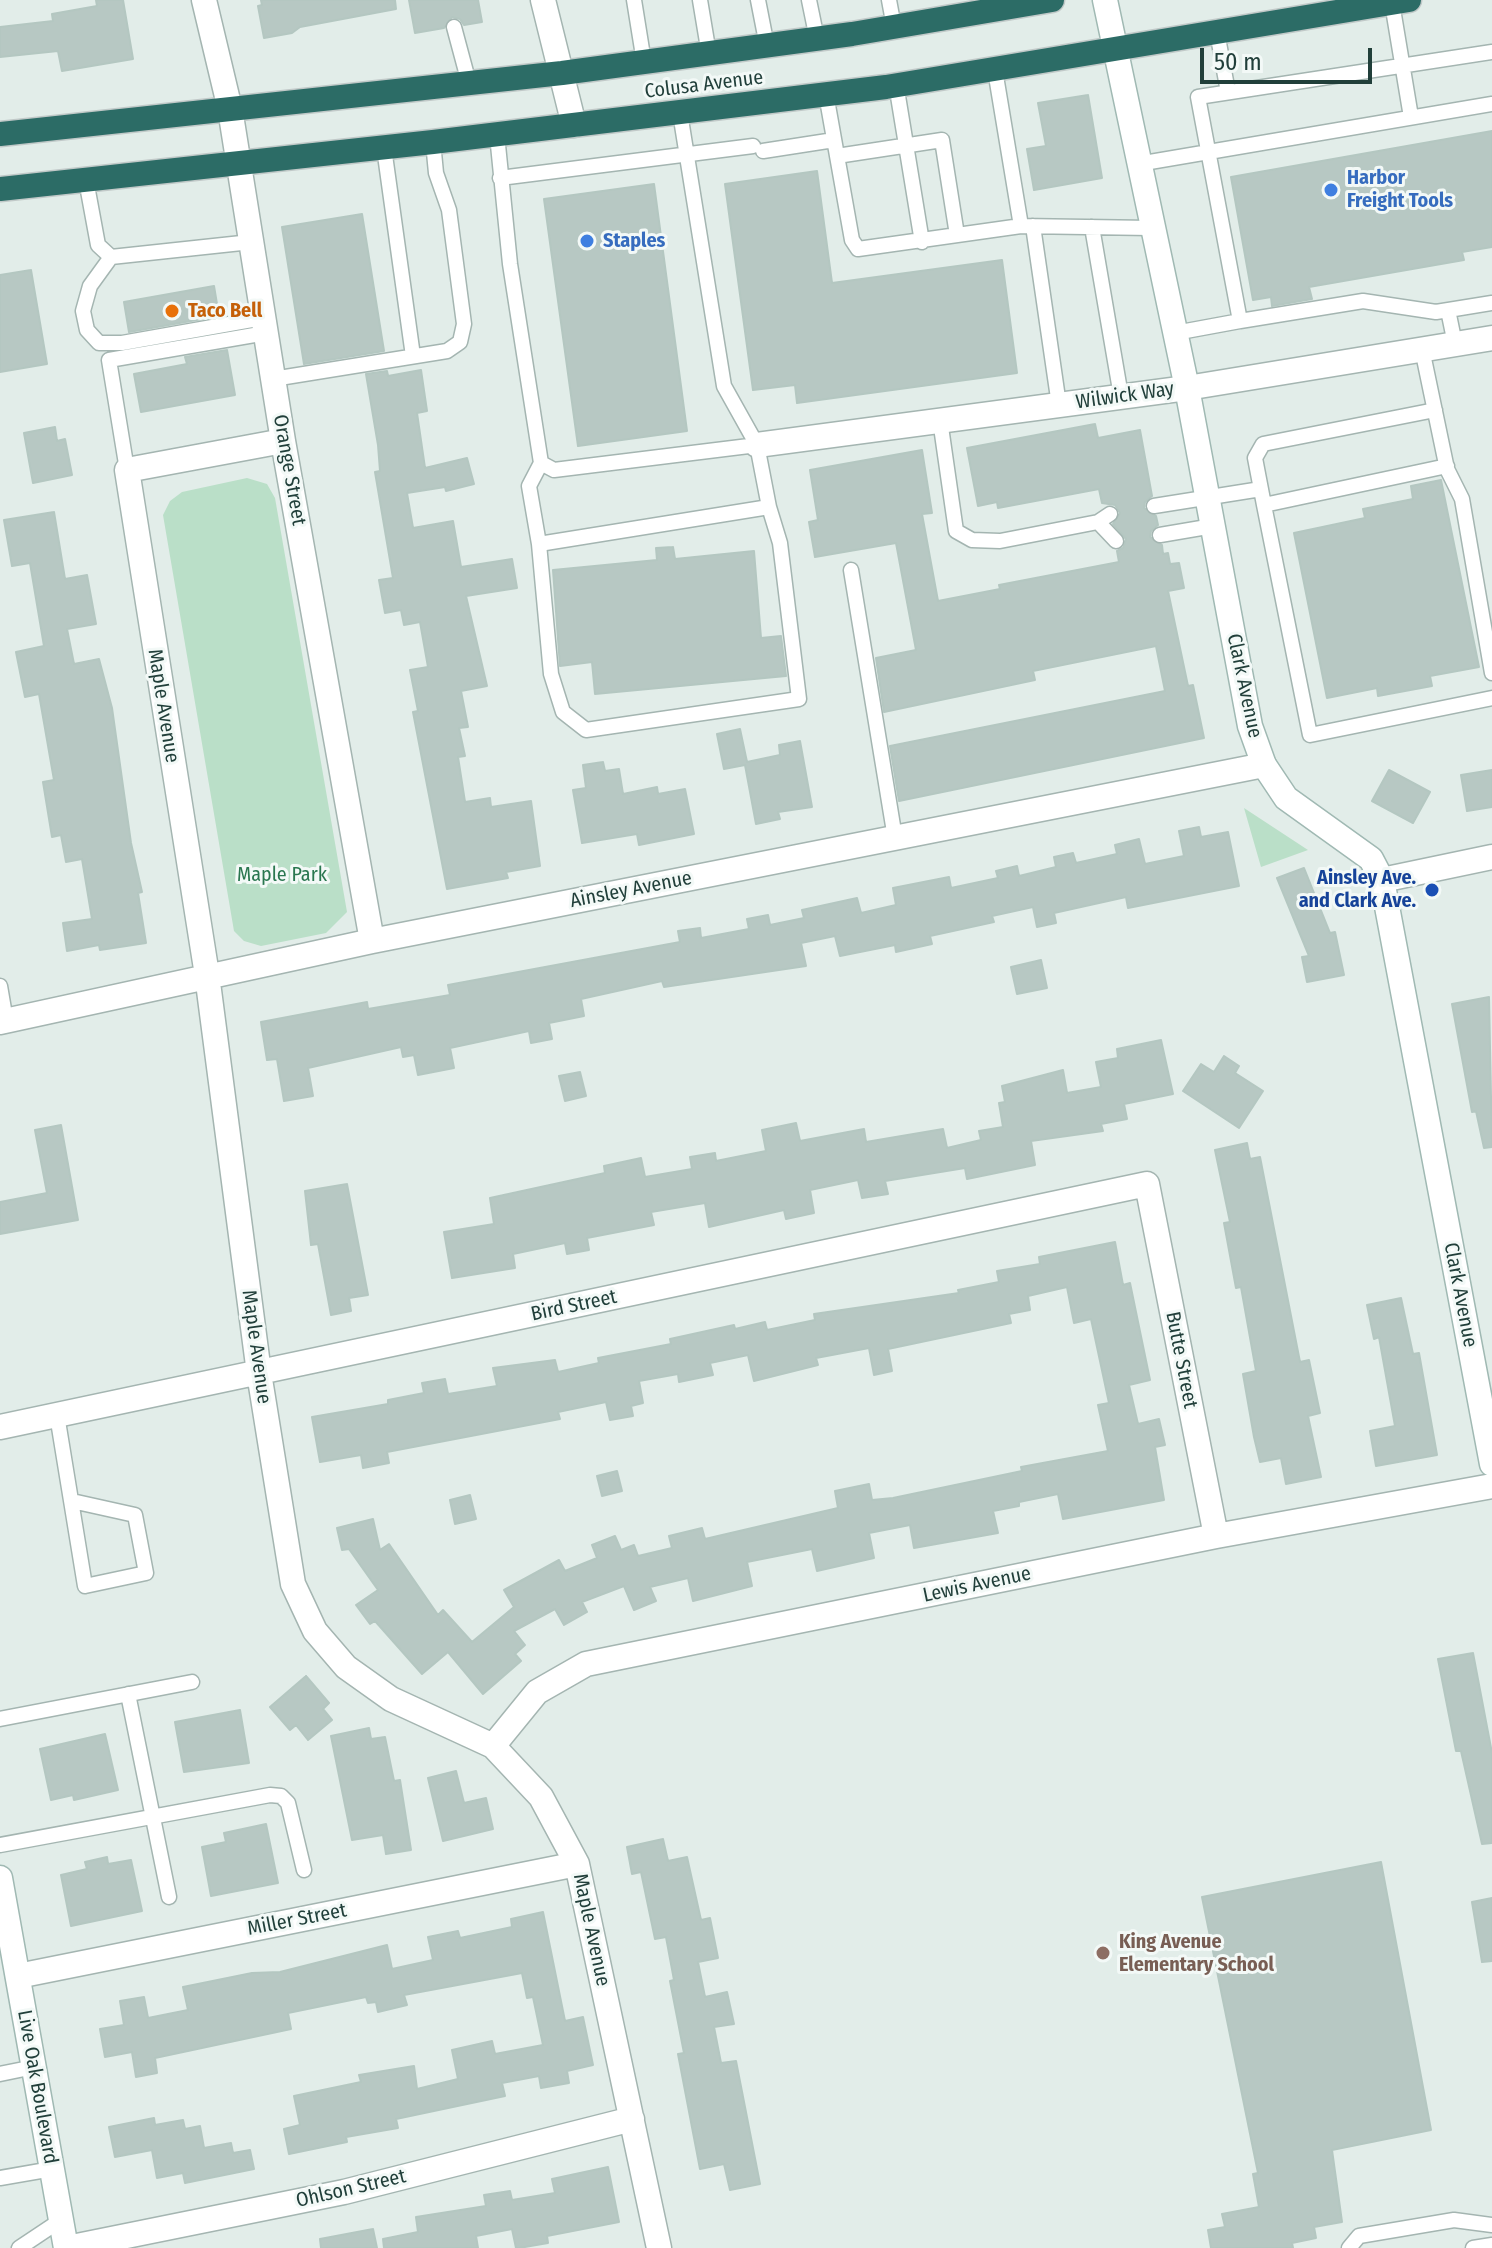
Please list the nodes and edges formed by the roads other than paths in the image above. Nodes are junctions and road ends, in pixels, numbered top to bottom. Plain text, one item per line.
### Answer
1 (204, 0) edge
2 (543, 0) edge
3 (634, 0) edge
4 (700, 0) edge
5 (758, 0) edge
6 (809, 0) edge
7 (889, 0) edge
8 (1052, 0) edge
9 (1105, 0) edge
10 (1401, 1) edge
11 (1023, 3) edge
12 (454, 27) dead end
13 (894, 27) junction
14 (1217, 32) junction
15 (817, 39) junction
16 (767, 46) junction
17 (1114, 49) junction
18 (1492, 52) edge
19 (709, 54) junction
20 (644, 62) junction
21 (1402, 65) junction
22 (995, 70) junction
23 (562, 73) junction
24 (469, 83) junction
25 (896, 84) junction
26 (1228, 92) junction
27 (826, 94) junction
28 (1492, 104) edge
29 (230, 109) junction
30 (680, 113) junction
31 (1411, 117) junction
32 (574, 125) junction
33 (0, 134) edge
34 (497, 135) junction
35 (834, 140) junction
36 (433, 142) junction
37 (906, 144) junction
38 (384, 148) junction
39 (1208, 150) junction
40 (687, 155) junction
41 (837, 156) junction
42 (240, 164) junction
43 (1138, 164) junction
44 (500, 178) junction
45 (86, 180) junction
46 (0, 189) edge
47 (1027, 226) junction
48 (1092, 227) junction
49 (1151, 228) junction
50 (957, 235) junction
51 (251, 242) junction
52 (922, 242) junction
53 (111, 257) junction
54 (1492, 303) edge
55 (1448, 310) junction
56 (1240, 321) junction
57 (265, 326) junction
58 (1175, 333) junction
59 (1491, 343) edge
60 (1455, 344) junction
61 (1422, 349) junction
62 (413, 356) junction
63 (273, 379) junction
64 (1187, 388) junction
65 (1121, 396) junction
66 (1059, 405) junction
67 (1435, 410) junction
68 (940, 420) junction
69 (283, 441) junction
70 (757, 445) junction
71 (541, 463) junction
72 (1447, 466) junction
73 (127, 470) junction
74 (1261, 489) junction
75 (1207, 499) junction
76 (1264, 505) junction
77 (1154, 506) dead end
78 (769, 507) junction
79 (1213, 526) junction
80 (1160, 535) dead end
81 (1116, 541) dead end
82 (539, 544) junction
83 (851, 570) dead end
84 (1492, 673) edge
85 (1492, 698) edge
86 (1264, 765) junction
87 (895, 838) junction
88 (1492, 857) edge
89 (1382, 880) junction
90 (372, 941) junction
91 (207, 975) junction
92 (0, 986) edge
93 (3, 1022) edge
94 (1147, 1184) joint
95 (259, 1373) junction
96 (57, 1415) junction
97 (0, 1427) edge
98 (1492, 1464) edge
99 (1492, 1486) edge
100 (72, 1501) junction
101 (1216, 1536) junction
102 (192, 1682) dead end
103 (128, 1694) junction
104 (0, 1719) edge
105 (493, 1746) junction
106 (152, 1816) junction
107 (0, 1845) edge
108 (577, 1864) junction
109 (304, 1870) dead end
110 (0, 1878) edge
111 (169, 1897) dead end
112 (18, 1976) junction
113 (34, 2067) junction
114 (0, 2074) edge
115 (632, 2119) junction
116 (52, 2169) junction
117 (0, 2178) edge
118 (61, 2220) junction
119 (1492, 2225) edge
120 (1492, 2245) edge
121 (19, 2248) edge
122 (66, 2248) edge
123 (659, 2248) edge
124 (1349, 2248) edge
125 (1473, 2248) edge

1 - 29 street, Orange Street
2 - 23 street
3 - 20 lane
4 - 19 lane
5 - 16 lane
6 - 15 lane
7 - 13 lane
8 - 11 highway, Colusa Avenue
9 - 17 street, Clark Avenue
10 - 14 highway, Colusa Avenue
10 - 21 lane
11 - 13 highway, Colusa Avenue
12 - 24 lane
13 - 15 highway, Colusa Avenue
14 - 17 highway, Colusa Avenue
14 - 26 lane
15 - 16 highway, Colusa Avenue
16 - 19 highway, Colusa Avenue
17 - 22 highway, Colusa Avenue
17 - 43 street, Clark Avenue
18 - 21 lane
19 - 20 highway, Colusa Avenue
20 - 23 highway, Colusa Avenue
21 - 26 lane
21 - 31 lane
22 - 25 highway, Colusa Avenue
22 - 47 lane
23 - 24 highway, Colusa Avenue
23 - 32 street
24 - 29 highway, Colusa Avenue
25 - 27 highway, Colusa Avenue
25 - 37 lane
26 - 39 lane
27 - 30 highway, Colusa Avenue
27 - 35 lane
28 - 31 lane
29 - 33 highway, Colusa Avenue
29 - 42 street, Orange Street
30 - 32 highway, Colusa Avenue
30 - 40 lane
31 - 39 lane
32 - 34 highway, Colusa Avenue
34 - 36 highway, Colusa Avenue
34 - 44 lane
35 - 40 lane
35 - 41 lane
36 - 38 highway, Colusa Avenue
36 - 62 lane
37 - 41 lane
37 - 50 lane
37 - 52 lane
38 - 42 highway, Colusa Avenue
38 - 62 lane
39 - 43 lane
39 - 56 lane
40 - 44 lane
40 - 70 lane
41 - 52 lane
42 - 45 highway, Colusa Avenue
42 - 51 street, Orange Street
43 - 49 street, Clark Avenue
44 - 71 lane
45 - 46 highway, Colusa Avenue
45 - 53 lane
47 - 48 lane
47 - 50 lane
47 - 66 lane
48 - 49 lane
48 - 65 lane
49 - 58 street, Clark Avenue
50 - 52 lane
51 - 53 lane
51 - 57 street, Orange Street
53 - 57 lane
54 - 55 lane
55 - 56 lane
55 - 60 lane
56 - 58 lane
57 - 63 street, Orange Street
57 - 73 lane
58 - 64 street, Clark Avenue
59 - 60 street, Wilwick Way
60 - 61 street, Wilwick Way
61 - 64 street, Wilwick Way
61 - 67 lane
62 - 63 lane
63 - 69 street, Orange Street
64 - 65 street, Wilwick Way
64 - 75 street, Clark Avenue
65 - 66 street, Wilwick Way
66 - 68 street, Wilwick Way
67 - 72 lane
67 - 74 lane
68 - 70 street, Wilwick Way
68 - 81 lane
69 - 73 street
69 - 90 street, Orange Street
70 - 71 lane
70 - 78 lane
71 - 82 lane
72 - 76 lane
72 - 84 lane
73 - 91 street, Maple Avenue
74 - 75 lane
74 - 76 lane
75 - 77 lane
75 - 79 street, Clark Avenue
76 - 85 lane
78 - 82 lane
78 - 82 lane
79 - 80 lane
79 - 86 street, Clark Avenue
83 - 87 lane
86 - 87 street, Ainsley Avenue
86 - 89 street, Clark Avenue
87 - 90 street, Ainsley Avenue
88 - 89 street
89 - 98 street, Clark Avenue
90 - 91 street, Ainsley Avenue
91 - 93 street, Ainsley Avenue
91 - 95 street, Maple Avenue
92 - 93 lane
94 - 95 street, Bird Street
94 - 101 street, Butte Street
95 - 96 street, Bird Street
95 - 105 street, Maple Avenue
96 - 97 street, Bird Street
96 - 100 lane
99 - 101 street, Lewis Avenue
100 - 100 lane
101 - 105 street, Lewis Avenue
102 - 103 lane
103 - 104 lane
103 - 106 lane
105 - 108 street, Maple Avenue
106 - 107 lane
106 - 109 lane
106 - 111 lane
108 - 112 street, Miller Street
108 - 115 street, Maple Avenue
110 - 112 street, Live Oak Boulevard
112 - 113 street, Live Oak Boulevard
113 - 114 lane
113 - 116 street, Live Oak Boulevard
115 - 122 street, Ohlson Street
115 - 123 street, Maple Avenue
116 - 117 lane
116 - 118 street, Live Oak Boulevard
118 - 121 lane
118 - 122 street, Live Oak Boulevard
119 - 124 lane
120 - 125 lane

